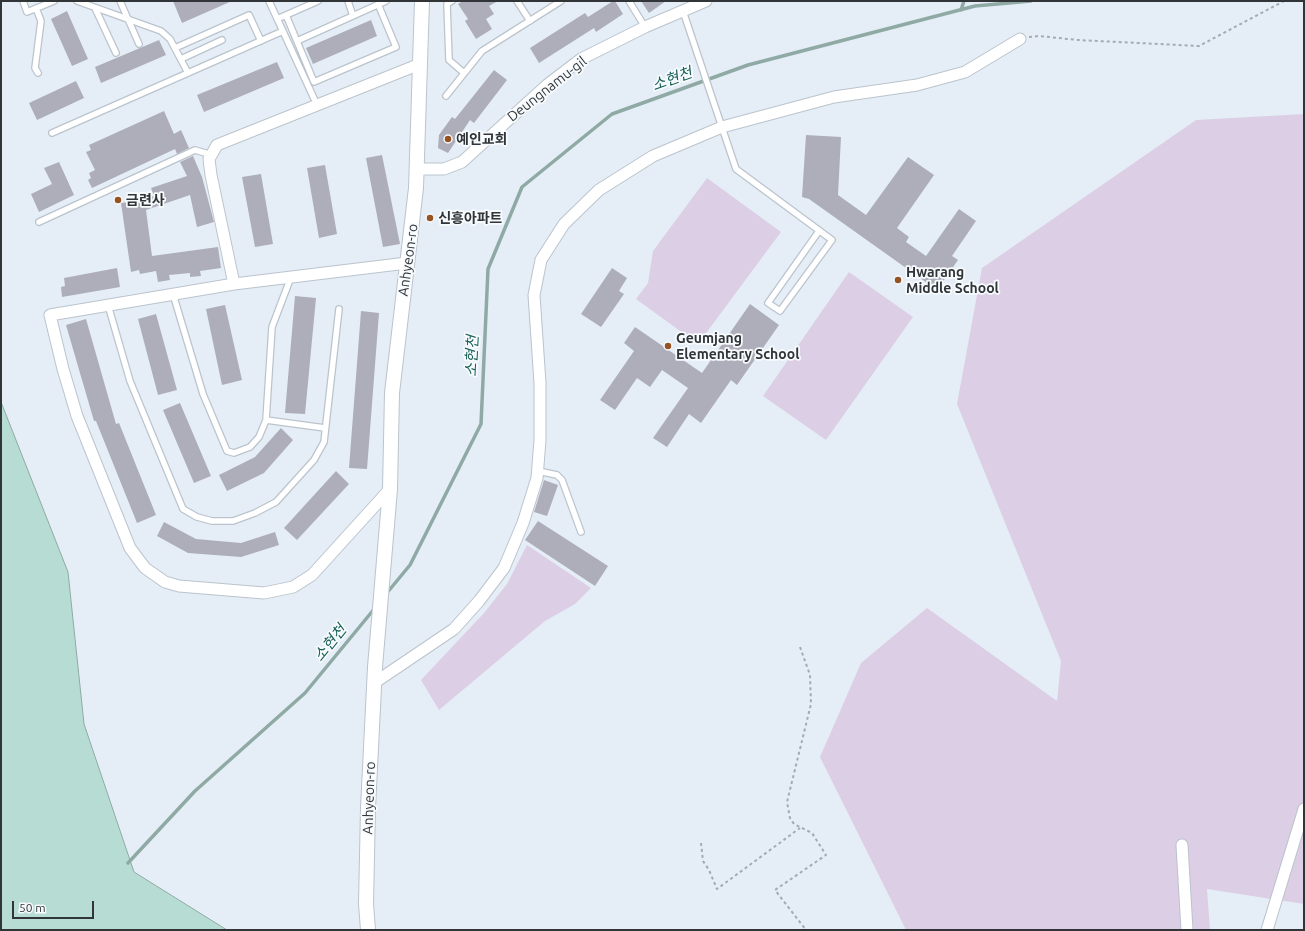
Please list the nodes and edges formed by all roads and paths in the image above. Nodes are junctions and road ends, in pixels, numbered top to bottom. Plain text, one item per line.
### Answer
1 (23, 1) edge
2 (54, 1) edge
3 (77, 1) edge
4 (120, 1) edge
5 (269, 1) edge
6 (318, 1) edge
7 (348, 1) edge
8 (386, 1) edge
9 (422, 1) edge
10 (516, 1) edge
11 (561, 1) edge
12 (629, 1) edge
13 (706, 1) edge
14 (1284, 1) edge
15 (448, 2) edge
16 (378, 4) junction
17 (36, 8) junction
18 (95, 8) junction
19 (683, 11) junction
20 (286, 15) junction
21 (353, 16) junction
22 (127, 18) junction
23 (277, 19) junction
24 (530, 21) junction
25 (645, 27) junction
26 (283, 31) junction
27 (1020, 39) joint
28 (222, 40) dead end
29 (261, 41) junction
30 (296, 41) junction
31 (139, 44) dead end
32 (175, 48) junction
33 (116, 53) dead end
34 (180, 59) junction
35 (420, 64) junction
36 (38, 73) dead end
37 (188, 73) junction
38 (464, 73) junction
39 (446, 96) dead end
40 (316, 105) junction
41 (722, 127) junction
42 (52, 133) dead end
43 (212, 155) junction
44 (417, 168) junction
45 (39, 222) dead end
46 (819, 231) junction
47 (407, 263) junction
48 (291, 277) junction
49 (234, 284) junction
50 (173, 294) junction
51 (108, 305) junction
52 (340, 309) dead end
53 (266, 420) junction
54 (325, 428) junction
55 (538, 470) junction
56 (390, 489) junction
57 (581, 532) dead end
58 (800, 647) dead end
59 (374, 683) junction
60 (1304, 809) edge
61 (800, 828) junction
62 (701, 843) dead end
63 (1182, 845) dead end
64 (368, 930) edge
65 (806, 930) edge
66 (1187, 930) edge
67 (1267, 930) edge

1 - 17 lane
2 - 17 lane
3 - 18 lane
4 - 22 lane
5 - 23 lane
6 - 20 lane
7 - 21 lane
8 - 16 lane
9 - 35 street, Anhyeon-ro
10 - 24 lane
11 - 24 lane
12 - 25 lane
13 - 19 street, Deungnamu-gil
14 - 27 path
15 - 38 lane
16 - 21 lane
16 - 30 lane
17 - 36 lane
18 - 22 lane
18 - 33 lane
19 - 25 street, Deungnamu-gil
19 - 41 lane
20 - 23 lane
20 - 30 lane
21 - 30 lane
22 - 31 lane
22 - 32 lane
23 - 26 lane
24 - 38 lane
25 - 44 street, Deungnamu-gil
26 - 29 lane
26 - 40 lane
27 - 41 street
28 - 34 lane
29 - 32 lane
29 - 37 lane
32 - 34 lane
34 - 37 lane
35 - 40 street
35 - 44 street, Anhyeon-ro
37 - 42 lane
38 - 39 lane
40 - 43 street
41 - 46 lane
41 - 55 street
43 - 45 lane
43 - 49 street
44 - 47 street, Anhyeon-ro
46 - 46 lane
47 - 48 street
47 - 56 street, Anhyeon-ro
48 - 49 street
48 - 53 lane
49 - 50 street
50 - 51 street
50 - 53 lane
51 - 54 lane
51 - 56 street
52 - 54 lane
53 - 54 lane
55 - 57 lane
55 - 59 street
56 - 59 street, Anhyeon-ro
58 - 61 path
59 - 64 street, Anhyeon-ro
60 - 67 street
61 - 62 path
61 - 65 path
63 - 66 street

